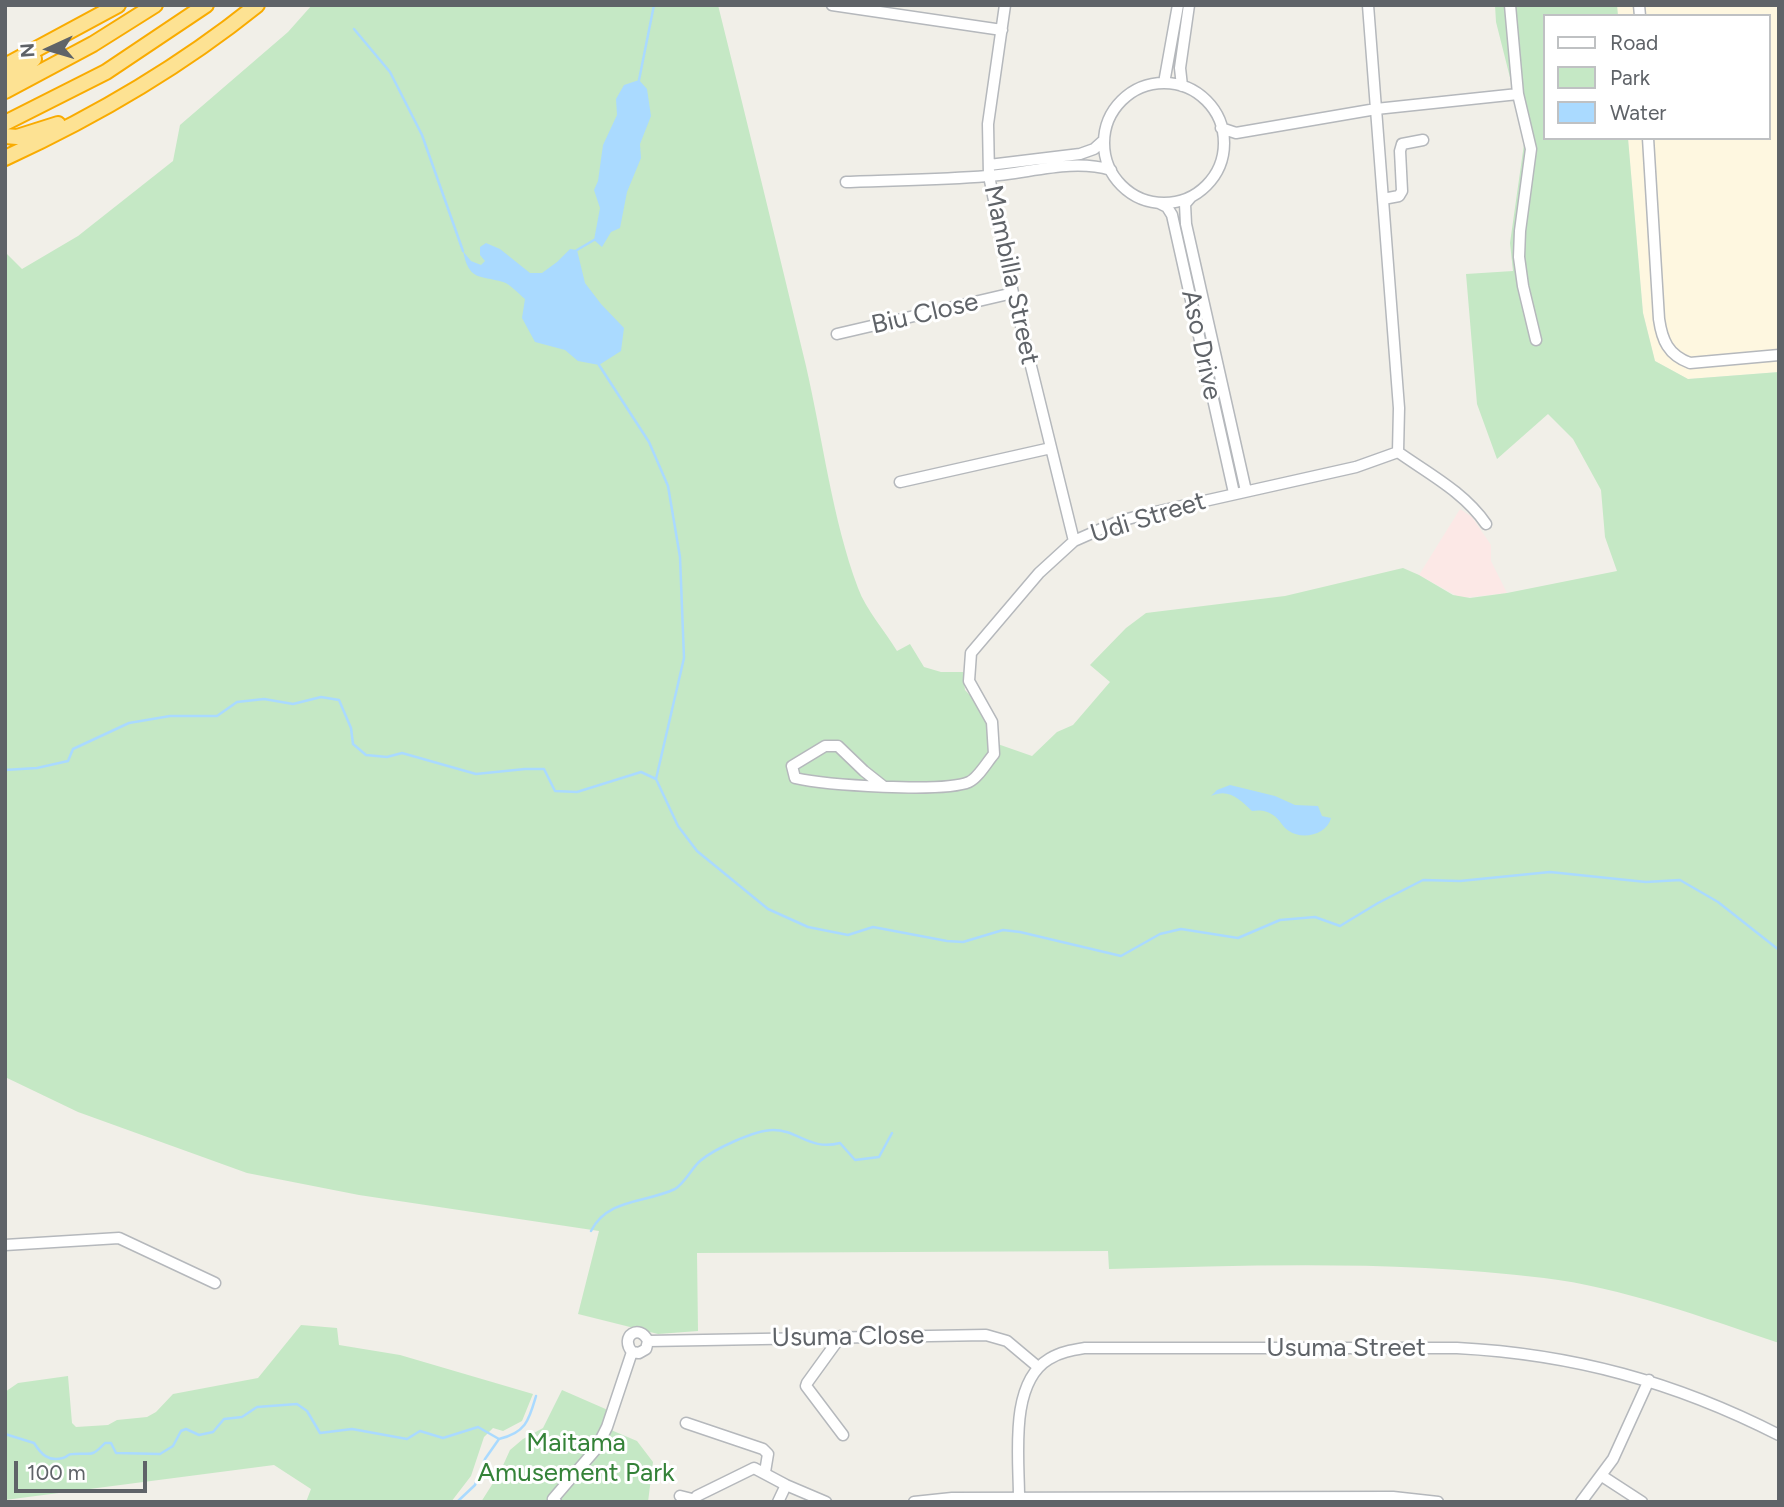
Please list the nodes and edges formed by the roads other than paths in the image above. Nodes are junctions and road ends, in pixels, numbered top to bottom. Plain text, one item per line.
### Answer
1 (118, 5) edge
2 (155, 5) edge
3 (206, 5) edge
4 (257, 5) edge
5 (832, 5) edge
6 (1005, 5) edge
7 (1178, 5) edge
8 (1189, 5) edge
9 (1368, 5) edge
10 (1510, 5) edge
11 (1002, 30) junction
12 (57, 40) junction
13 (5, 66) edge
14 (5, 83) edge
15 (1164, 83) junction
16 (1182, 86) junction
17 (5, 91) edge
18 (1518, 94) junction
19 (102, 108) junction
20 (1376, 109) junction
21 (5, 123) edge
22 (1221, 128) junction
23 (5, 136) edge
24 (1104, 140) junction
25 (1423, 140) dead end
26 (1648, 140) edge
27 (5, 158) edge
28 (989, 165) junction
29 (1111, 170) junction
30 (989, 176) junction
31 (846, 183) dead end
32 (1191, 197) junction
33 (1383, 199) junction
34 (1158, 203) junction
35 (1013, 293) junction
36 (837, 334) dead end
37 (1536, 340) dead end
38 (1779, 355) edge
39 (1051, 448) junction
40 (1398, 452) junction
41 (900, 482) dead end
42 (1246, 491) junction
43 (1234, 494) junction
44 (1486, 524) dead end
45 (1074, 541) junction
46 (883, 786) junction
47 (5, 1245) edge
48 (215, 1283) dead end
49 (841, 1336) junction
50 (648, 1341) junction
51 (632, 1352) junction
52 (1038, 1367) junction
53 (1649, 1380) junction
54 (686, 1423) dead end
55 (843, 1435) dead end
56 (1779, 1435) edge
57 (765, 1472) junction
58 (1601, 1476) junction
59 (786, 1485) junction
60 (680, 1496) dead end
61 (1018, 1497) junction
62 (1126, 1500) edge
63 (553, 1501) edge
64 (692, 1501) edge
65 (778, 1502) edge
66 (826, 1502) edge
67 (914, 1502) edge
68 (1438, 1502) edge
69 (1581, 1502) edge
70 (1642, 1502) edge

1 - 12 highway
2 - 17 highway
3 - 21 highway
4 - 19 highway
5 - 11 street
6 - 11 street, Mambilla Street
7 - 15 street
8 - 16 street
9 - 20 street
10 - 18 street
11 - 28 street, Mambilla Street
12 - 13 highway
12 - 14 highway
15 - 16 street
15 - 24 street
16 - 22 street
18 - 20 street
18 - 37 street
19 - 23 highway
19 - 27 highway
20 - 22 street
20 - 33 street
22 - 32 street
24 - 28 street
24 - 29 street
25 - 33 street
26 - 38 street
28 - 30 street, Mambilla Street
29 - 30 street
29 - 34 street
30 - 31 street
30 - 35 street, Mambilla Street
32 - 34 street
32 - 42 street, Aso Drive
33 - 40 street
34 - 43 street, Aso Drive
35 - 36 street, Biu Close
35 - 39 street, Mambilla Street
39 - 41 street
39 - 45 street, Mambilla Street
40 - 42 street, Udi Street
40 - 44 street
42 - 43 street, Udi Street
43 - 45 street, Udi Street
45 - 46 street, Udi Street
46 - 46 street
47 - 48 street
49 - 50 street, Usuma Close
49 - 52 street, Usuma Close
49 - 55 street
50 - 51 street
50 - 51 street, Usuma Close
51 - 63 street, Usuma Close
52 - 53 street, Usuma Street
52 - 61 street
53 - 56 street, Usuma Street
53 - 58 street
54 - 57 street
57 - 59 street
57 - 64 street
58 - 69 street
58 - 70 street
59 - 65 street
59 - 66 street
60 - 64 street
61 - 62 street
61 - 67 street
62 - 68 street

